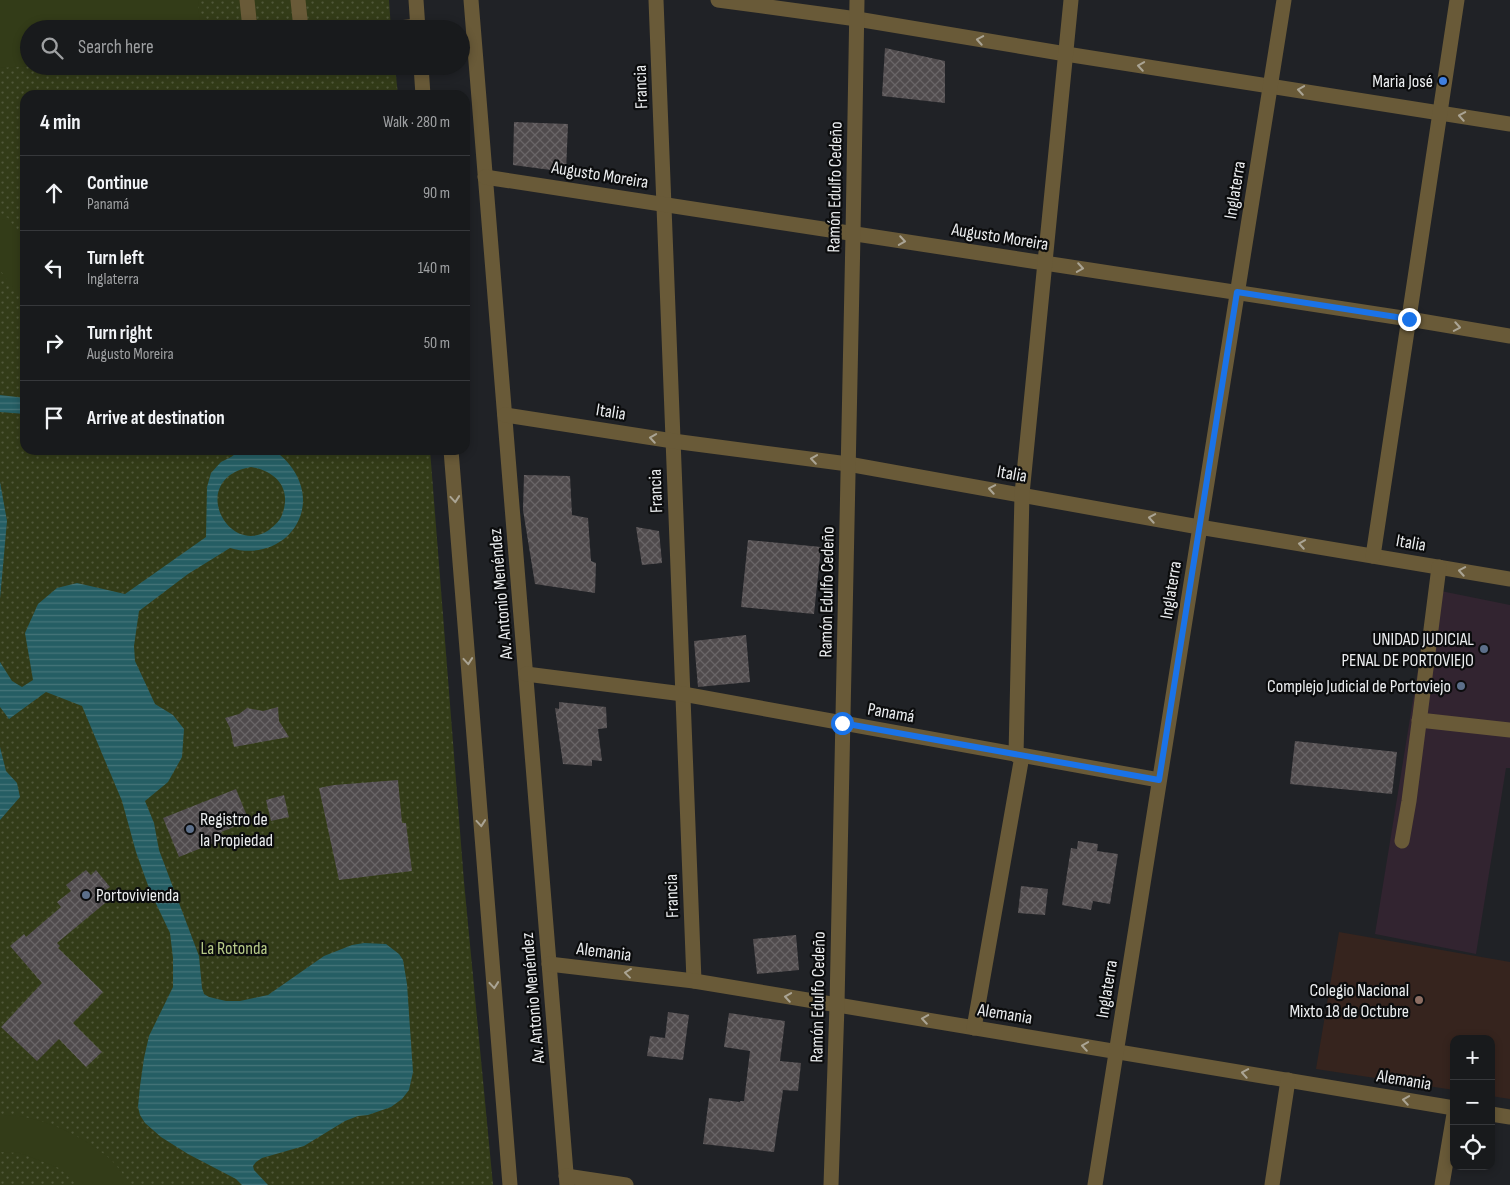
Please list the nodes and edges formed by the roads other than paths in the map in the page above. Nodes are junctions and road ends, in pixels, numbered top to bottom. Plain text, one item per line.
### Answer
1 (247, 0) edge
2 (298, 0) edge
3 (416, 0) edge
4 (471, 0) edge
5 (656, 0) edge
6 (718, 0) edge
7 (857, 0) edge
8 (1071, 0) edge
9 (1284, 0) edge
10 (1457, 0) edge
11 (857, 19) junction
12 (249, 20) edge
13 (300, 20) edge
14 (417, 20) edge
15 (1066, 54) junction
16 (422, 75) edge
17 (1270, 86) junction
18 (423, 90) edge
19 (1440, 112) junction
20 (1510, 124) edge
21 (485, 177) junction
22 (664, 204) junction
23 (853, 234) junction
24 (1045, 263) junction
25 (1237, 292) junction
26 (1409, 319) junction
27 (1510, 336) edge
28 (505, 416) junction
29 (673, 441) junction
30 (451, 455) edge
31 (848, 464) junction
32 (1022, 494) junction
33 (1200, 527) junction
34 (1373, 556) junction
35 (1439, 567) junction
36 (1510, 579) edge
37 (526, 674) junction
38 (683, 694) junction
39 (1419, 720) junction
40 (842, 723) junction
41 (1510, 730) edge
42 (1019, 755) junction
43 (1159, 780) junction
44 (1402, 840) dead end
45 (549, 964) junction
46 (694, 981) junction
47 (837, 1005) junction
48 (974, 1028) junction
49 (1116, 1051) junction
50 (1288, 1080) junction
51 (1450, 1107) edge
52 (1495, 1115) edge
53 (1510, 1117) edge
54 (1452, 1125) edge
55 (567, 1180) edge
56 (510, 1185) edge
57 (626, 1185) edge
58 (831, 1185) edge
59 (1094, 1185) edge
60 (1272, 1185) edge
61 (1442, 1185) edge

1 - 12 street
2 - 13 street
3 - 14 street
4 - 21 street, Av. Antonio Menéndez
5 - 22 street, Francia
6 - 11 street
7 - 11 street, Ramón Edulfo Cedeño
8 - 15 street
9 - 17 street, Inglaterra
10 - 19 street
15 -> 11 street
11 - 23 street, Ramón Edulfo Cedeño
17 -> 15 street
15 - 24 street
16 - 18 street
19 -> 17 street
17 - 25 street, Inglaterra
20 -> 19 street
19 - 26 street
21 - 22 street, Augusto Moreira
21 - 28 street, Av. Antonio Menéndez
22 - 23 street, Augusto Moreira
22 - 29 street, Francia
23 -> 24 street, Augusto Moreira
23 - 31 street, Ramón Edulfo Cedeño
24 -> 25 street, Augusto Moreira
24 - 32 street
25 - 26 street, Augusto Moreira
25 - 33 street, Inglaterra
26 -> 27 street, Augusto Moreira
26 - 34 street
29 -> 28 street, Italia
28 - 37 street, Av. Antonio Menéndez
31 -> 29 street, Italia
29 - 38 street, Francia
30 -> 56 street
32 -> 31 street, Italia
31 - 40 street, Ramón Edulfo Cedeño
33 -> 32 street, Italia
32 - 42 street
34 -> 33 street, Italia
33 - 43 street, Inglaterra
34 - 35 street, Italia
36 -> 35 street, Italia
35 - 39 street
37 - 38 street, Panamá
37 - 45 street, Av. Antonio Menéndez
38 - 40 street, Panamá
38 - 46 street, Francia
39 - 41 street
39 - 44 street
40 - 42 street, Panamá
40 - 47 street, Ramón Edulfo Cedeño
42 - 43 street, Panamá
42 - 48 street
43 - 49 street, Inglaterra
46 -> 45 street, Alemania
45 - 55 street, Av. Antonio Menéndez
47 -> 46 street, Alemania
48 -> 47 street, Alemania
47 - 58 street, Ramón Edulfo Cedeño
49 -> 48 street, Alemania
50 -> 49 street, Alemania
49 - 59 street, Inglaterra
51 -> 50 street, Alemania
50 - 60 street
52 - 53 street
54 - 61 street
55 - 57 street

